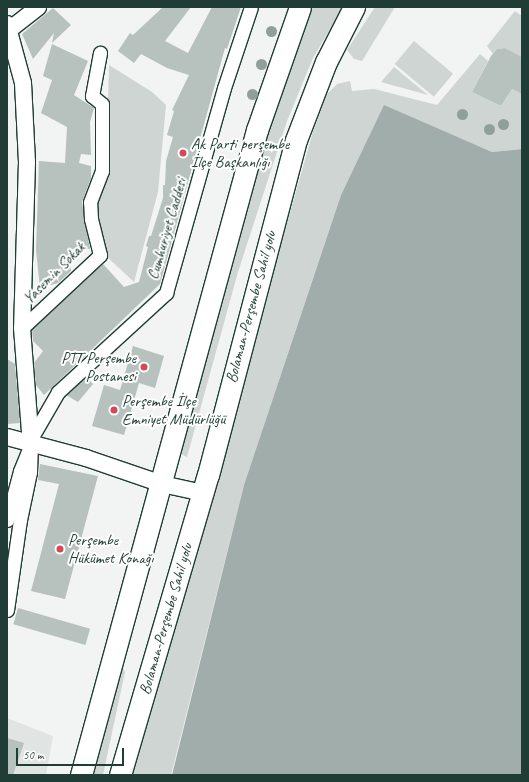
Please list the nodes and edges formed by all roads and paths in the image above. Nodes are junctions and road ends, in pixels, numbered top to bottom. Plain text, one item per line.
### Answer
1 (38, 7) edge
2 (251, 7) edge
3 (300, 7) edge
4 (354, 7) edge
5 (8, 27) edge
6 (100, 53) dead end
7 (22, 328) junction
8 (7, 437) edge
9 (31, 441) junction
10 (162, 484) junction
11 (203, 493) junction
12 (7, 520) edge
13 (7, 610) edge
14 (81, 775) edge
15 (120, 775) edge

1 - 5 street
2 - 9 street, Cumhuriyet Caddesi
3 - 10 main road
4 - 11 main road, Bolaman-Perşembe Sahil yolu
5 - 7 street
6 - 7 street, Yasemin Sokak
7 - 9 street
8 - 9 street
9 - 10 street
9 - 12 street, Cumhuriyet Caddesi
9 - 13 street
10 - 11 street
10 - 14 main road
11 - 15 main road, Bolaman-Perşembe Sahil yolu

